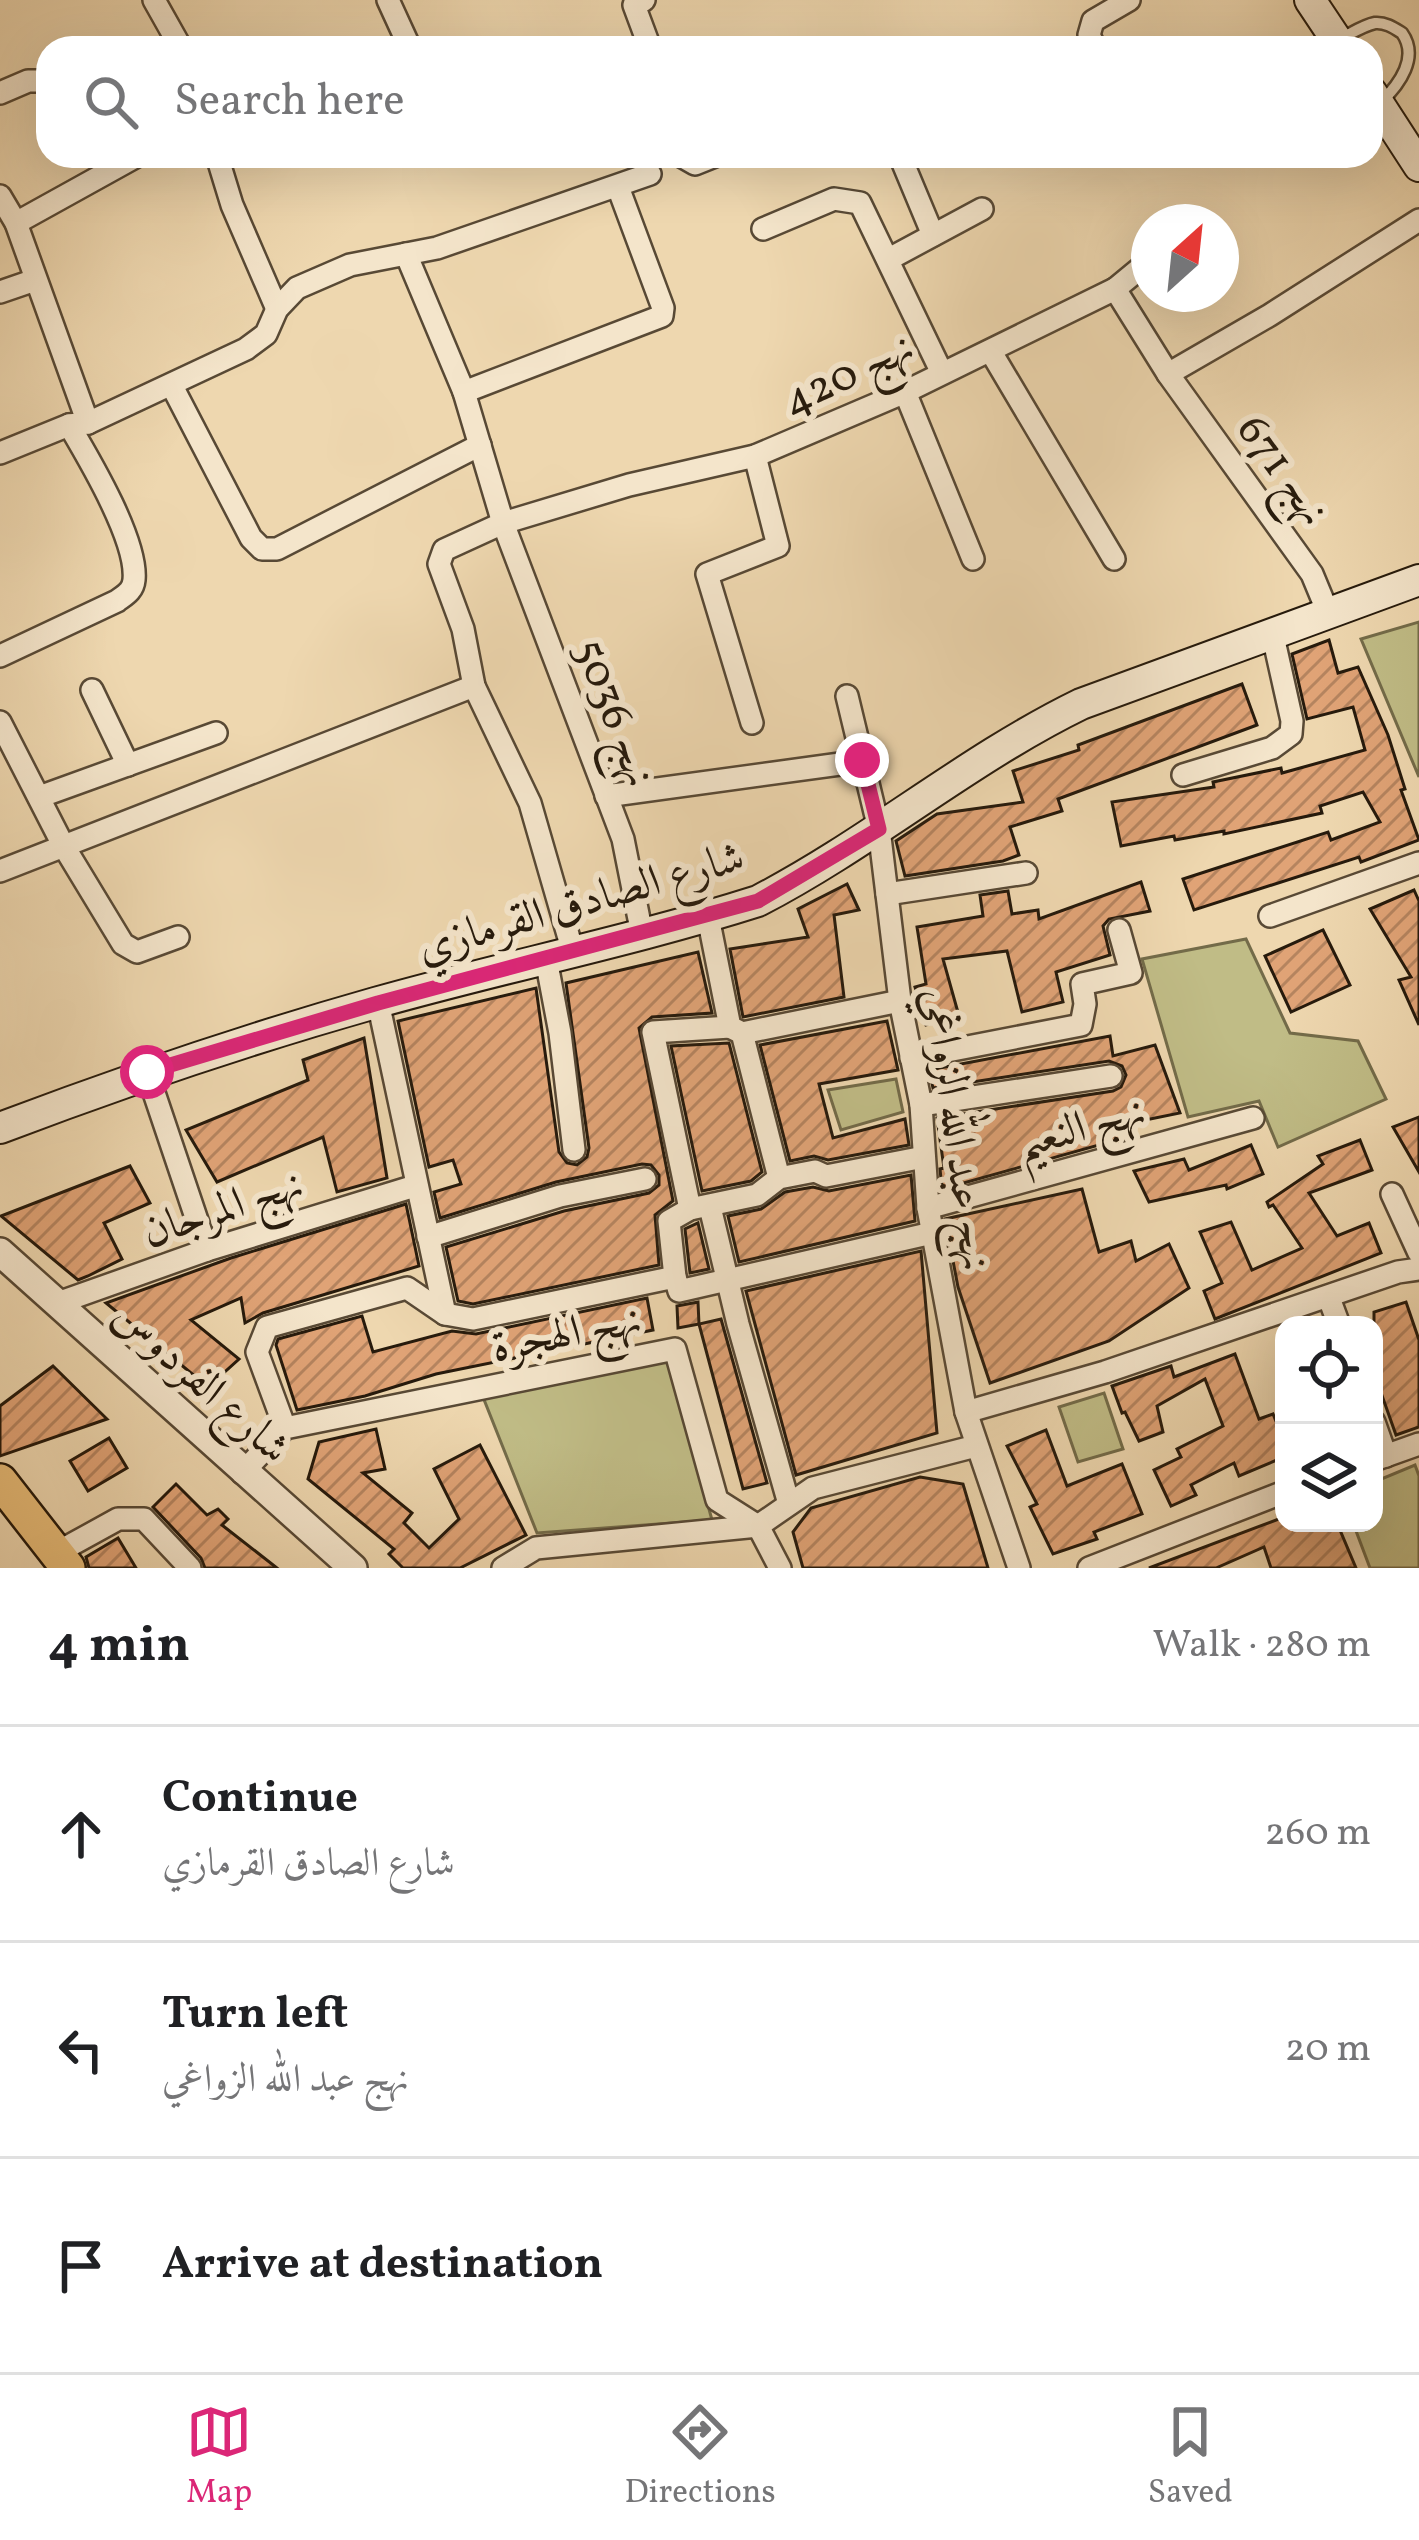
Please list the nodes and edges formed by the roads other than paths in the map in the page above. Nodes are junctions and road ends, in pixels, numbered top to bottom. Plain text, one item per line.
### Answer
1 (154, 0) edge
2 (388, 0) edge
3 (1129, 0) edge
4 (1310, 0) edge
5 (637, 2) edge
6 (174, 36) edge
7 (404, 36) edge
8 (647, 36) edge
9 (1089, 36) edge
10 (1334, 36) edge
11 (1353, 36) edge
12 (36, 81) edge
13 (0, 93) edge
14 (1383, 93) edge
15 (1383, 110) edge
16 (1419, 166) edge
17 (93, 168) edge
18 (221, 168) edge
19 (905, 168) edge
20 (650, 174) dead end
21 (618, 187) junction
22 (0, 196) edge
23 (982, 209) dead end
24 (1419, 220) edge
25 (16, 223) junction
26 (763, 229) dead end
27 (934, 235) junction
28 (406, 254) junction
29 (889, 259) junction
30 (1131, 276) edge
31 (35, 280) junction
32 (1115, 289) junction
33 (0, 292) edge
34 (277, 309) junction
35 (991, 352) junction
36 (941, 371) junction
37 (1168, 374) junction
38 (172, 386) junction
39 (464, 392) junction
40 (905, 392) junction
41 (78, 424) junction
42 (480, 446) junction
43 (0, 453) edge
44 (755, 456) junction
45 (503, 523) junction
46 (973, 559) dead end
47 (1114, 559) dead end
48 (1419, 580) edge
49 (1329, 615) junction
50 (1273, 636) junction
51 (0, 656) edge
52 (474, 686) junction
53 (92, 690) dead end
54 (847, 696) dead end
55 (0, 722) edge
56 (752, 723) dead end
57 (216, 734) dead end
58 (862, 760) junction
59 (128, 765) junction
60 (1183, 775) dead end
61 (606, 796) junction
62 (39, 797) junction
63 (879, 829) junction
64 (63, 845) junction
65 (1419, 863) edge
66 (0, 871) edge
67 (1026, 873) dead end
68 (887, 894) junction
69 (1270, 916) dead end
70 (708, 917) junction
71 (1119, 930) dead end
72 (642, 934) junction
73 (178, 937) dead end
74 (559, 956) junction
75 (900, 1001) junction
76 (378, 1003) junction
77 (736, 1030) junction
78 (910, 1058) junction
79 (147, 1072) junction
80 (1112, 1076) dead end
81 (920, 1105) junction
82 (1253, 1118) dead end
83 (0, 1128) edge
84 (574, 1150) dead end
85 (925, 1157) junction
86 (779, 1178) junction
87 (645, 1179) dead end
88 (415, 1186) junction
89 (1392, 1194) dead end
90 (700, 1208) junction
91 (928, 1208) junction
92 (932, 1233) junction
93 (428, 1237) junction
94 (207, 1250) junction
95 (0, 1252) edge
96 (1419, 1253) edge
97 (1419, 1269) edge
98 (675, 1276) junction
99 (728, 1282) junction
100 (1329, 1298) junction
101 (55, 1304) junction
102 (445, 1314) junction
103 (1336, 1316) edge
104 (966, 1412) junction
105 (284, 1428) junction
106 (1419, 1444) edge
107 (976, 1446) junction
108 (1383, 1457) edge
109 (242, 1473) junction
110 (0, 1481) edge
111 (1275, 1496) edge
112 (789, 1504) junction
113 (758, 1526) junction
114 (63, 1560) edge
115 (190, 1568) edge
116 (353, 1568) edge
117 (503, 1568) edge
118 (780, 1568) edge
119 (1019, 1568) edge
120 (1089, 1568) edge

1 - 6 street
2 - 7 street
3 - 9 street
4 - 10 main road
5 - 8 street
11 - 14 lane
12 - 13 street
15 - 16 main road
17 - 25 street
18 - 34 street
19 - 27 street
20 - 21 street
21 - 28 street
21 - 39 street
22 - 25 street
23 - 27 street
24 - 37 street
25 - 31 street
26 - 29 street
27 - 29 street
28 - 34 street
28 - 39 street, نهج 5036
29 - 36 street
30 - 32 street, نهج 420
31 - 33 street
31 - 41 street
32 - 35 street, نهج 420
32 - 37 street
34 - 38 street
35 - 36 street, نهج 420
35 - 47 street
36 - 40 street, نهج 420
37 - 49 street, نهج 671
38 - 41 street
38 - 42 street
39 - 42 street, نهج 5036
40 - 44 street, نهج 420
40 - 46 street
41 - 43 street
41 - 51 street
42 - 45 street, نهج 5036
44 - 45 street, نهج 420
44 - 56 street
45 - 52 street, نهج 420
45 - 61 street, نهج 5036
48 - 49 main road, شارع الصادق القرمازي
49 - 50 main road, شارع الصادق القرمازي
50 - 60 street
50 - 63 main road, شارع الصادق القرمازي
52 - 64 street
52 - 74 street
53 - 59 street
54 - 58 street, نهج عبد الله الزواغي
55 - 62 street
57 - 59 street
58 - 61 street
58 - 63 street, نهج عبد الله الزواغي
59 - 62 street
61 - 72 street, نهج 5036
62 - 64 street
63 - 68 street, نهج عبد الله الزواغي
63 - 70 main road, شارع الصادق القرمازي
64 - 66 street
64 - 73 street
65 - 69 street
67 - 68 street
68 - 75 street, نهج عبد الله الزواغي
70 - 72 main road, شارع الصادق القرمازي
70 - 77 street
71 - 78 street
72 - 74 main road, شارع الصادق القرمازي
74 - 76 main road, شارع الصادق القرمازي
74 - 84 street
75 - 77 street
75 - 78 street, نهج عبد الله الزواغي
76 - 79 main road, شارع الصادق القرمازي
76 - 88 street
77 - 86 street
77 - 90 street
78 - 81 street, نهج عبد الله الزواغي
79 - 83 main road, شارع الصادق القرمازي
79 - 94 street
80 - 81 street
81 - 85 street, نهج عبد الله الزواغي
82 - 91 street, نهج النعيم
85 - 86 street
85 - 91 street, نهج عبد الله الزواغي
86 - 90 street
87 - 93 street
88 - 93 street
88 - 94 street, نهج المرجان
89 - 96 street
90 - 98 street
90 - 99 street
91 - 92 street, نهج عبد الله الزواغي
92 - 99 street
92 - 104 street, نهج عبد الله الزواغي
93 - 102 street
94 - 101 street, نهج المرجان
95 - 101 street, شارع الفردوس
97 - 100 street
98 - 99 street
98 - 102 street
99 - 112 street
100 - 103 street
100 - 104 street
101 - 109 street, شارع الفردوس
102 - 105 street
104 - 107 street, نهج عبد الله الزواغي
105 - 109 street
105 - 113 street, نهج الهجرة
106 - 108 street
107 - 112 street
107 - 119 street, نهج عبد الله الزواغي
109 - 116 street, شارع الفردوس
110 - 114 main road
111 - 120 street
112 - 113 street
113 - 117 street
113 - 118 street, نهج الهجرة
114 - 115 street

